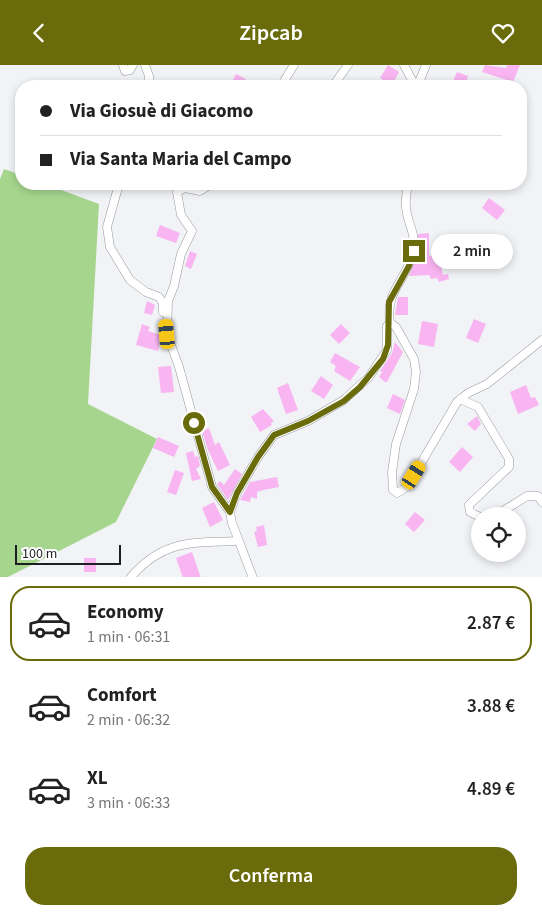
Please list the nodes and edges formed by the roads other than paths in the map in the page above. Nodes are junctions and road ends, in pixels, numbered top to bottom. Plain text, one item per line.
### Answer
1 (123, 65) edge
2 (133, 65) edge
3 (145, 65) edge
4 (294, 65) edge
5 (348, 65) edge
6 (404, 65) edge
7 (426, 65) edge
8 (149, 80) edge
9 (285, 80) edge
10 (337, 80) edge
11 (411, 80) edge
12 (420, 80) edge
13 (117, 190) edge
14 (181, 190) edge
15 (408, 190) edge
16 (166, 323) junction
17 (390, 323) junction
18 (542, 340) edge
19 (460, 399) junction
20 (542, 501) edge
21 (510, 507) edge
22 (230, 512) junction
23 (471, 512) edge
24 (238, 541) junction
25 (130, 577) edge
26 (253, 577) edge

1 - 2 street
3 - 8 street
4 - 9 street
5 - 10 street
6 - 11 street
7 - 12 street
13 - 16 street
14 - 16 street
15 - 17 street
16 - 22 street
17 - 19 street
17 - 22 street
18 - 19 street
19 - 23 street
20 - 21 street
22 - 24 street
24 - 25 street
24 - 26 street

